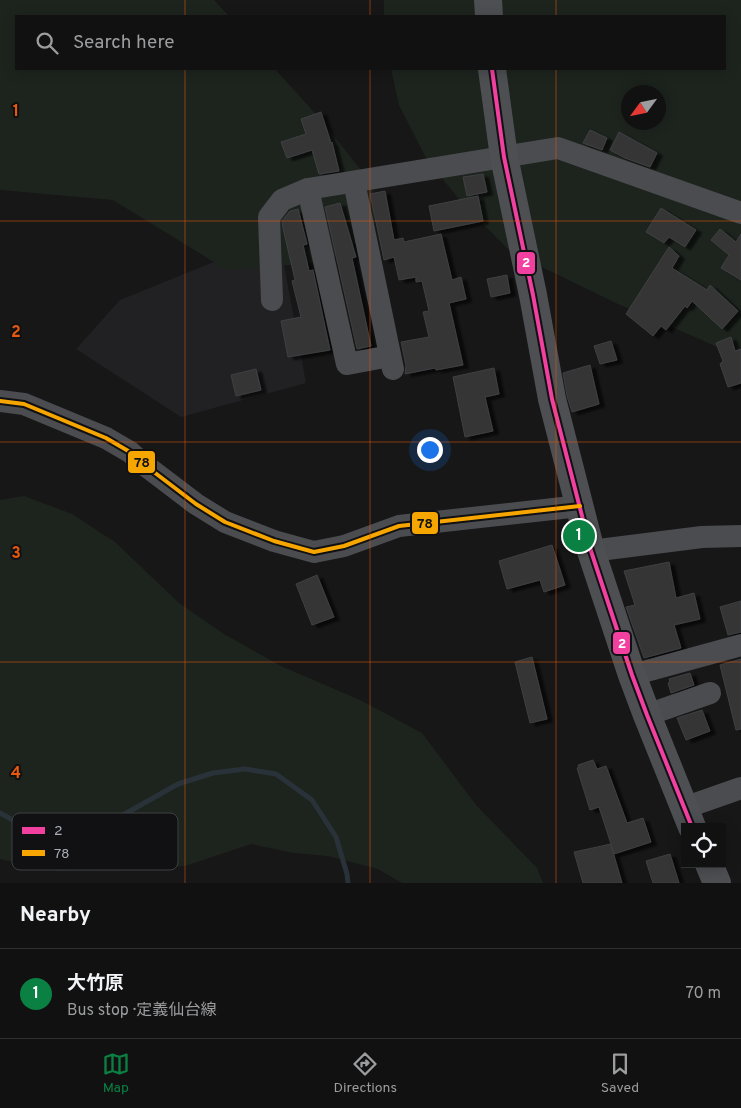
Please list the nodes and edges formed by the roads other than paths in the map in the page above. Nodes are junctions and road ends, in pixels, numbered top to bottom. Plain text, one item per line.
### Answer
1 (488, 0) edge
2 (489, 15) edge
3 (492, 70) edge
4 (504, 157) junction
5 (354, 182) junction
6 (308, 189) junction
7 (741, 213) edge
8 (272, 300) dead end
9 (0, 401) edge
10 (580, 506) junction
11 (741, 536) edge
12 (591, 551) junction
13 (741, 645) edge
14 (632, 675) junction
15 (710, 693) dead end
16 (647, 715) junction
17 (741, 788) edge
18 (688, 817) edge
19 (711, 868) edge
20 (717, 883) edge

1 - 2 main road
3 - 4 main road
4 - 5 street
4 - 7 street
4 - 10 main road
5 - 6 street
5 - 6 street
6 - 8 street
9 - 10 street
10 - 12 main road
11 - 12 street
12 - 14 main road
13 - 14 street
14 - 16 main road
15 - 16 street
16 - 18 main road
17 - 18 street
19 - 20 main road

